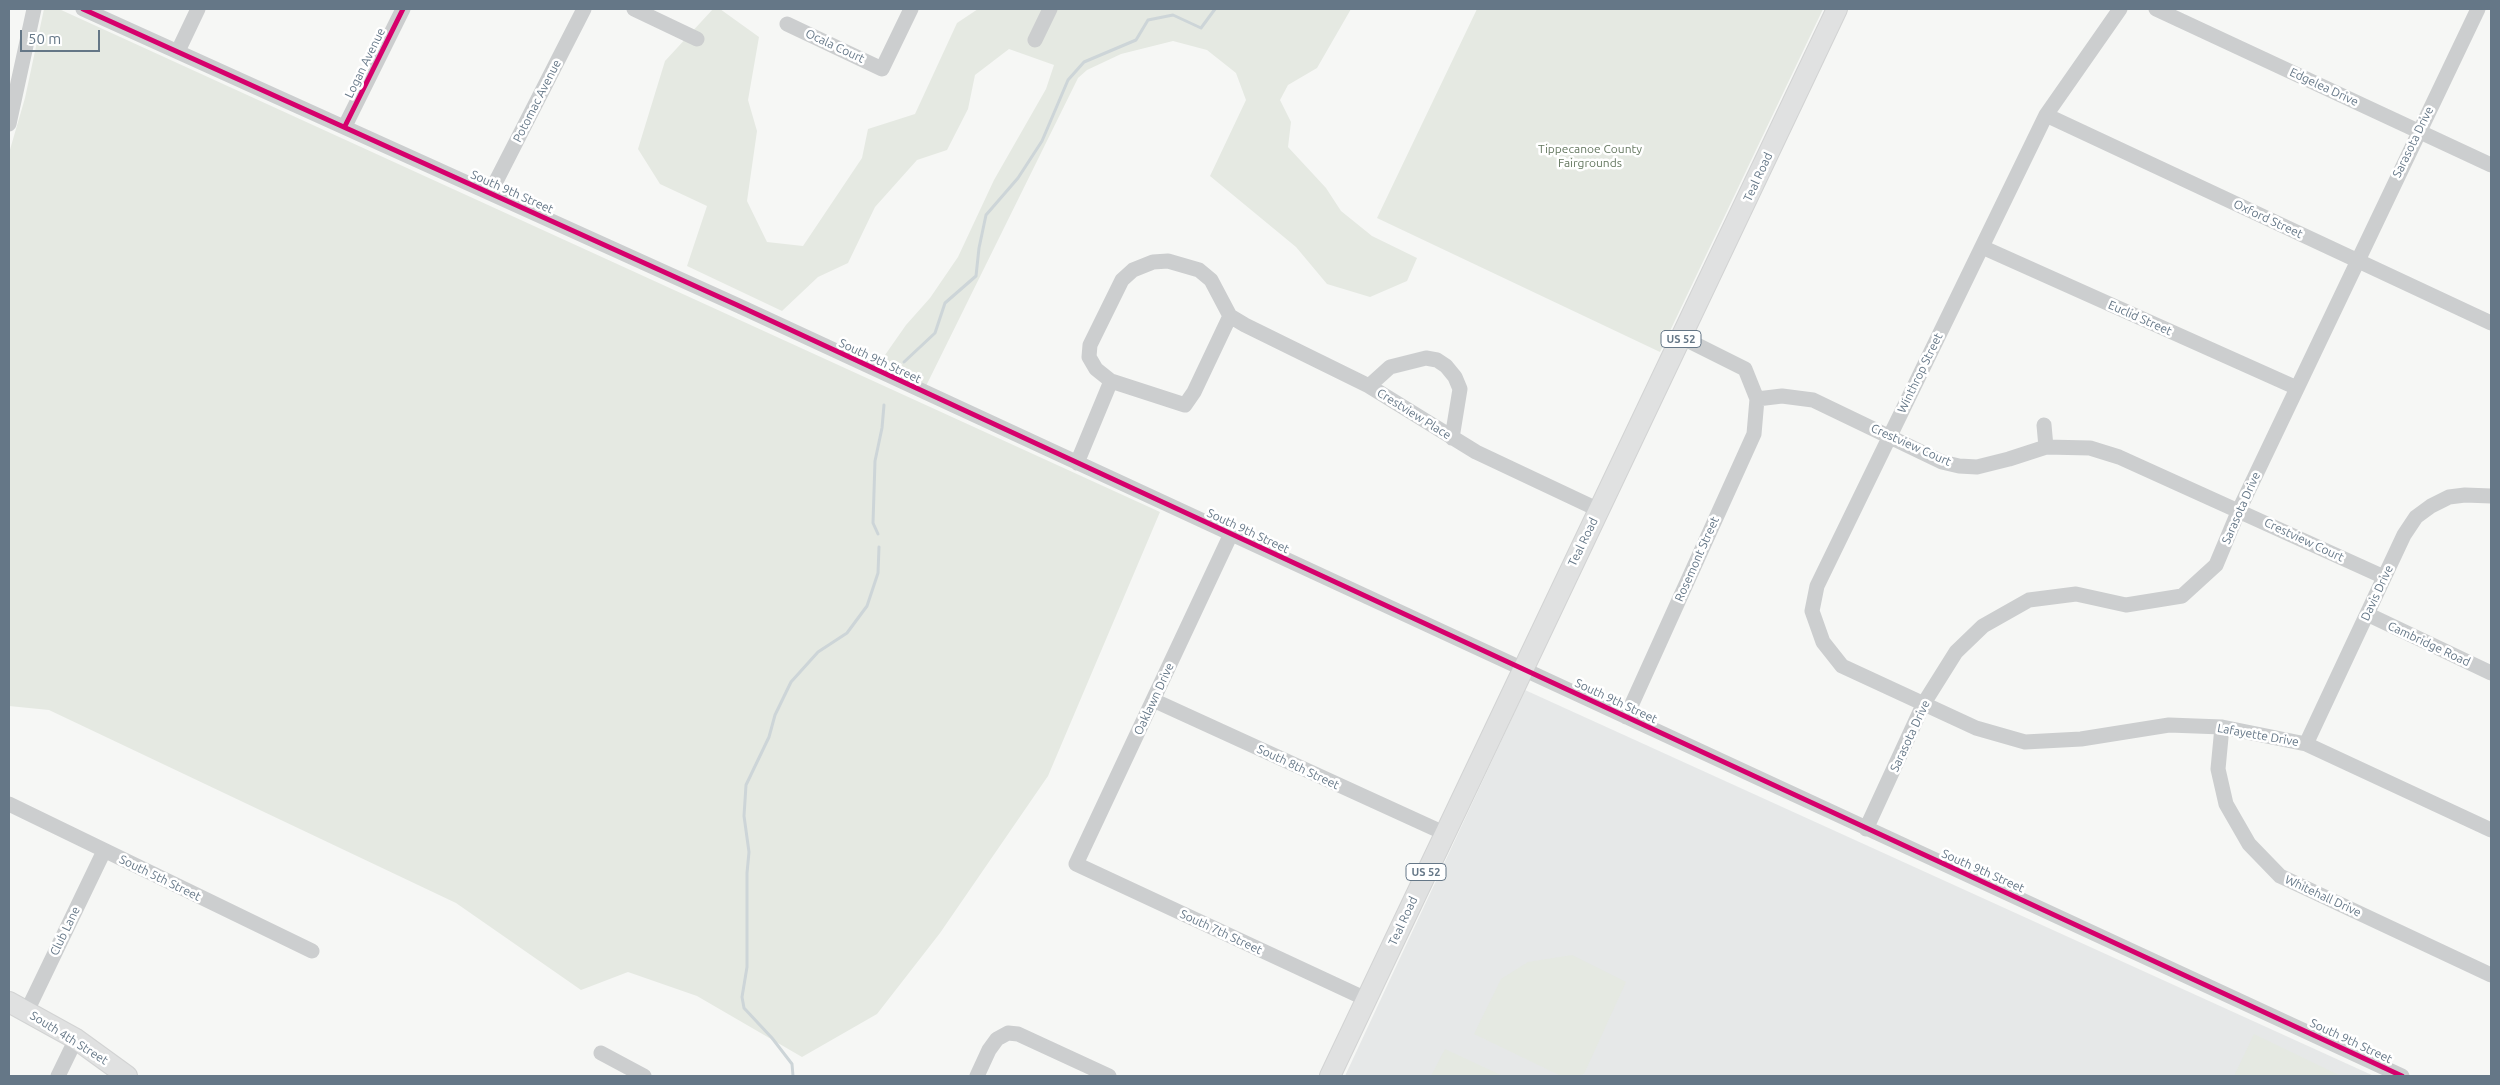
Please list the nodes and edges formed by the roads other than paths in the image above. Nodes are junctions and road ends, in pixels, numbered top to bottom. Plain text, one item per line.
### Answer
1 (34, 9) edge
2 (83, 9) edge
3 (198, 9) edge
4 (402, 9) edge
5 (584, 9) edge
6 (634, 9) edge
7 (911, 9) edge
8 (1050, 9) edge
9 (1837, 9) edge
10 (2120, 9) edge
11 (2156, 9) edge
12 (2478, 9) edge
13 (787, 24) dead end
14 (697, 39) dead end
15 (1035, 40) dead end
16 (178, 51) junction
17 (2046, 115) junction
18 (9, 124) edge
19 (345, 126) junction
20 (2418, 131) junction
21 (2491, 165) edge
22 (490, 193) junction
23 (1982, 247) junction
24 (2357, 261) junction
25 (1230, 316) junction
26 (2491, 323) edge
27 (1681, 337) junction
28 (1111, 381) junction
29 (1369, 386) junction
30 (2297, 388) junction
31 (1757, 399) junction
32 (2044, 425) dead end
33 (1889, 436) junction
34 (1452, 438) junction
35 (2046, 446) junction
36 (1077, 463) junction
37 (2491, 496) edge
38 (1599, 510) junction
39 (2239, 510) junction
40 (1231, 534) junction
41 (2384, 577) junction
42 (2367, 614) junction
43 (1523, 668) junction
44 (2491, 673) edge
45 (1153, 700) junction
46 (1924, 704) junction
47 (1626, 717) junction
48 (2222, 727) junction
49 (2306, 744) junction
50 (9, 804) edge
51 (1866, 829) junction
52 (2491, 830) edge
53 (1444, 834) junction
54 (104, 851) junction
55 (1076, 864) joint
56 (312, 951) dead end
57 (2491, 975) edge
58 (1366, 999) junction
59 (9, 1002) edge
60 (27, 1011) junction
61 (76, 1039) junction
62 (601, 1053) dead end
63 (58, 1076) edge
64 (127, 1076) edge
65 (644, 1076) edge
66 (977, 1076) edge
67 (1109, 1076) edge
68 (1330, 1076) edge
69 (2402, 1076) edge

1 - 18 street
2 - 16 street, South 9th Street
3 - 16 street
4 - 19 street, Logan Avenue
5 - 22 street, Potomac Avenue
6 - 14 street
7 - 13 street, Ocala Court
8 - 15 street
9 - 27 main road, Teal Road / US 52
10 - 17 street, Winthrop Street
11 - 20 street, Edgelea Drive
12 - 20 street, Sarasota Drive
16 - 19 street, South 9th Street
17 - 23 street, Winthrop Street
17 - 24 street, Oxford Street
19 - 22 street, South 9th Street
20 - 21 street, Edgelea Drive
20 - 24 street, Sarasota Drive
22 - 36 street, South 9th Street
23 - 30 street, Euclid Street
23 - 33 street, Winthrop Street
24 - 26 street, Oxford Street
24 - 30 street, Sarasota Drive
25 - 28 street
25 - 28 street
25 - 29 street, Crestview Place
27 - 31 street
27 - 38 main road, Teal Road / US 52
28 - 36 street
29 - 34 street, Crestview Place
29 - 34 street
30 - 39 street, Sarasota Drive
31 - 33 street, Crestview Court
31 - 47 street, Rosemont Street
32 - 35 street
33 - 35 street, Crestview Court
33 - 46 street, Winthrop Street
34 - 38 street, Crestview Place
35 - 39 street, Crestview Court
36 - 40 street, South 9th Street
37 - 41 street, Davis Drive
38 - 43 main road, Teal Road / US 52
39 - 41 street, Crestview Court
39 - 46 street, Sarasota Drive
40 - 43 street, South 9th Street
40 - 45 street, Oaklawn Drive
41 - 42 street, Davis Drive
42 - 44 street, Cambridge Road
42 - 49 street, Davis Drive
43 - 47 street, South 9th Street
43 - 53 main road, Teal Road / US 52
45 - 53 street, South 8th Street
45 - 55 street, Oaklawn Drive
46 - 48 street, Lafayette Drive
46 - 51 street, Sarasota Drive
47 - 51 street, South 9th Street
48 - 49 street, Lafayette Drive
48 - 57 street, Whitehall Drive
49 - 52 street, Lafayette Drive
50 - 54 street, South 5th Street
51 - 69 street, South 9th Street
53 - 58 main road, Teal Road / US 52
54 - 56 street, South 5th Street
54 - 60 street, Club Lane
55 - 58 street, South 7th Street
58 - 68 main road, Teal Road / US 52
59 - 60 main road, South 4th Street
60 - 61 main road, South 4th Street
61 - 63 street
61 - 64 main road, South 4th Street
62 - 65 street
66 - 67 street

